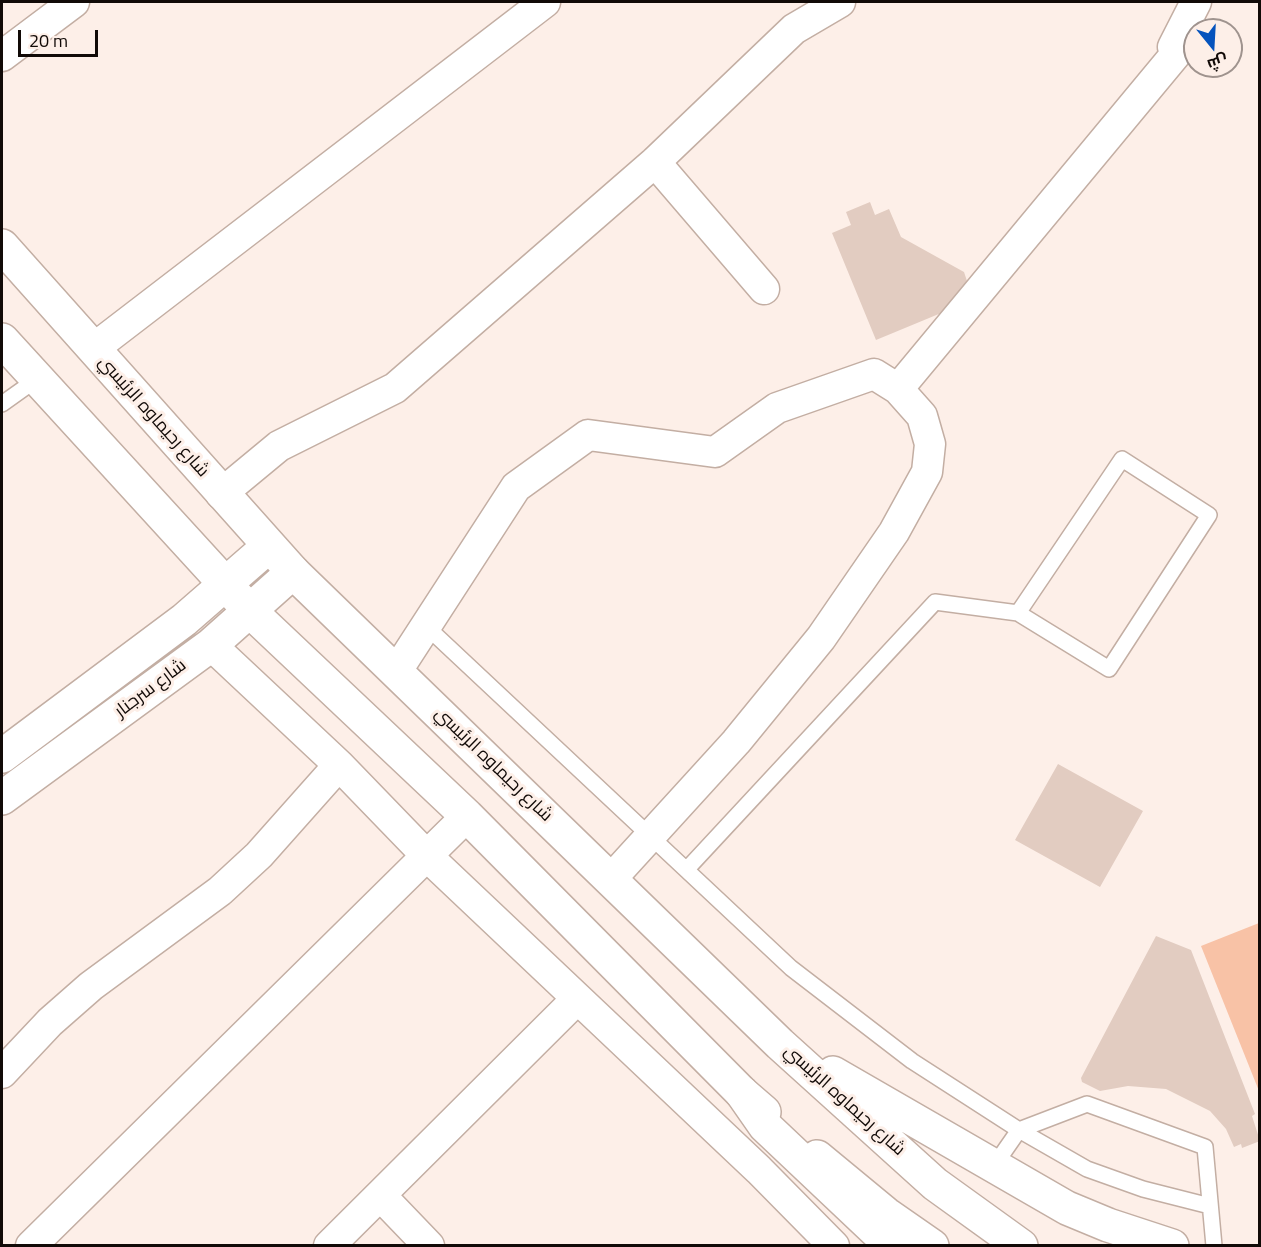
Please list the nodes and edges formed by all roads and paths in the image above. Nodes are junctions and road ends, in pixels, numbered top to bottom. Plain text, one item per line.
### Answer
1 (74, 2) edge
2 (545, 2) edge
3 (840, 2) edge
4 (1196, 2) edge
5 (1219, 2) edge
6 (1205, 18) edge
7 (1183, 45) edge
8 (2, 56) edge
9 (1160, 73) junction
10 (655, 162) junction
11 (2, 246) edge
12 (764, 289) dead end
13 (2, 340) edge
14 (93, 349) junction
15 (37, 379) junction
16 (898, 389) junction
17 (2, 404) edge
18 (221, 494) junction
19 (269, 546) junction
20 (293, 572) junction
21 (226, 585) junction
22 (250, 611) junction
23 (1018, 614) junction
24 (428, 627) junction
25 (211, 645) junction
26 (396, 672) junction
27 (2, 754) edge
28 (339, 765) junction
29 (2, 798) edge
30 (466, 816) junction
31 (653, 836) junction
32 (427, 856) junction
33 (687, 869) junction
34 (612, 879) junction
35 (578, 999) junction
36 (780, 1044) junction
37 (2, 1073) edge
38 (742, 1094) junction
39 (1019, 1130) junction
40 (994, 1166) junction
41 (381, 1196) junction
42 (1210, 1206) junction
43 (31, 1245) edge
44 (329, 1245) edge
45 (429, 1245) edge
46 (834, 1245) edge
47 (891, 1245) edge
48 (932, 1245) edge
49 (1022, 1245) edge
50 (1173, 1245) edge
51 (1214, 1245) edge

1 - 8 street
2 - 14 street
3 - 10 street
4 - 9 street
5 - 6 street
7 - 9 street
9 - 16 street
10 - 12 street
10 - 18 street
11 - 14 main road, شارع رحيماوه الرئيسي
13 - 15 main road
14 - 18 main road, شارع رحيماوه الرئيسي
15 - 17 lane
15 - 21 main road
16 - 24 street
16 - 31 street
18 - 19 main road, شارع رحيماوه الرئيسي
19 - 20 main road, شارع رحيماوه الرئيسي
19 - 21 main road, شارع سرجنار
20 - 22 main road, شارع سرجنار
20 - 26 main road, شارع رحيماوه الرئيسي
21 - 22 main road
21 - 27 main road, شارع سرجنار
22 - 25 main road, شارع سرجنار
22 - 30 main road
23 - 23 lane
23 - 33 lane
24 - 26 street
24 - 31 lane
25 - 28 street
25 - 29 main road, شارع سرجنار
26 - 34 main road, شارع رحيماوه الرئيسي
28 - 32 street
28 - 37 street
30 - 32 street
30 - 38 main road
31 - 33 lane
31 - 34 street
32 - 35 street
32 - 43 street
33 - 39 lane
34 - 36 main road, شارع رحيماوه الرئيسي
35 - 41 street
35 - 46 street
36 - 40 main road
36 - 49 main road, شارع رحيماوه الرئيسي
38 - 47 main road
38 - 48 main road
39 - 40 lane
39 - 42 lane
39 - 42 lane
40 - 50 main road
41 - 44 street
41 - 45 street
42 - 51 lane

